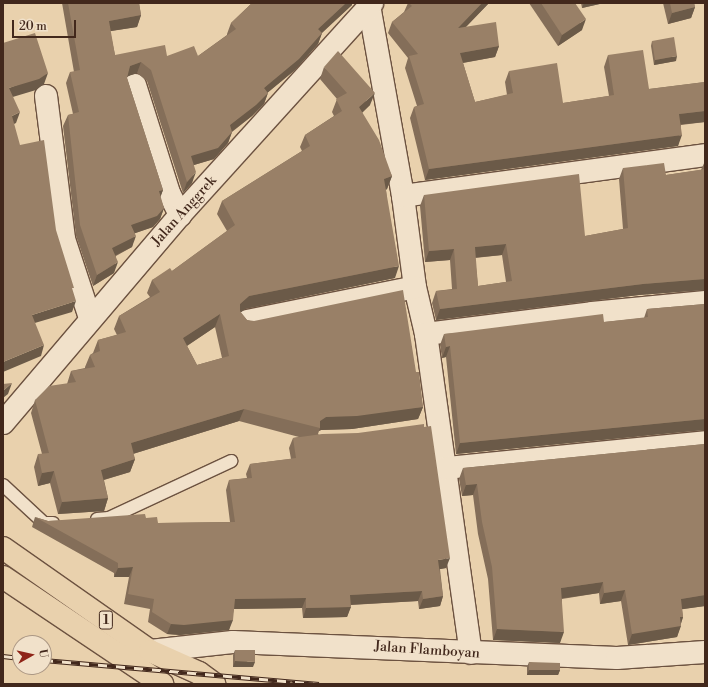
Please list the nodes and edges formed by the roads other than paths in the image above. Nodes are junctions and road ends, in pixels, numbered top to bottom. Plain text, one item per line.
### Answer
1 (371, 4) edge
2 (135, 85) dead end
3 (46, 96) dead end
4 (705, 155) edge
5 (403, 196) junction
6 (180, 215) junction
7 (415, 287) junction
8 (705, 302) edge
9 (90, 318) junction
10 (247, 321) edge
11 (426, 334) junction
12 (3, 423) edge
13 (705, 442) edge
14 (231, 461) dead end
15 (446, 468) junction
16 (3, 485) edge
17 (87, 520) edge
18 (65, 522) edge
19 (3, 548) edge
20 (3, 577) edge
21 (150, 651) junction
22 (705, 652) edge
23 (471, 653) junction
24 (162, 684) edge
25 (214, 684) edge

1 - 5 street
1 - 6 street, Jalan Anggrek
2 - 6 street
3 - 9 street
4 - 5 street
5 - 7 street
6 - 9 street, Jalan Anggrek
7 - 10 street
7 - 11 street
8 - 11 street
9 - 12 street, Jalan Anggrek
11 - 15 street
13 - 15 street
14 - 17 lane
15 - 23 street
16 - 18 lane
19 - 21 main road, 1
20 - 24 main road, 1
21 - 23 street, Jalan Flamboyan
21 - 25 main road, 1
22 - 23 street, Jalan Flamboyan

